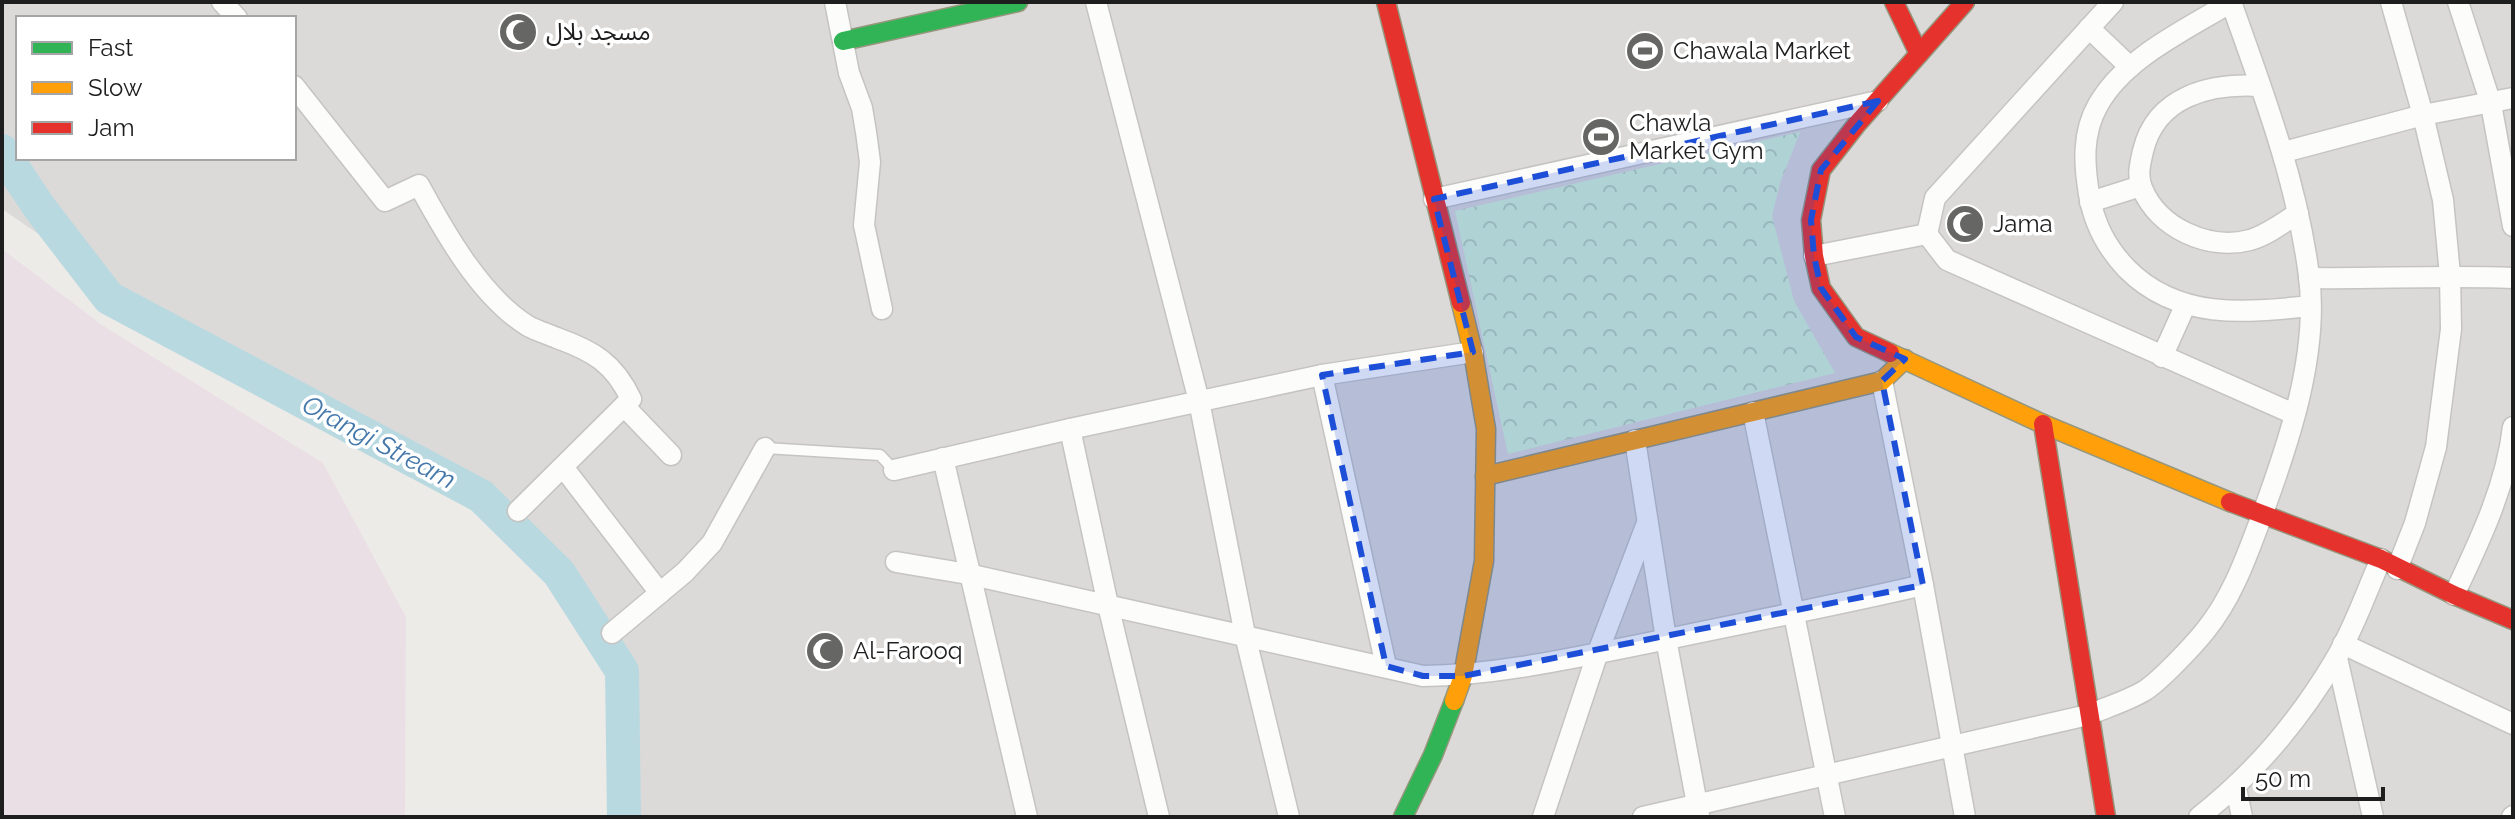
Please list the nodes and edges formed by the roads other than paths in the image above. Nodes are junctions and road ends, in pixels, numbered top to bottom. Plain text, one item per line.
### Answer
1 (835, 2) edge
2 (1018, 2) edge
3 (1096, 2) edge
4 (1386, 2) edge
5 (1894, 2) edge
6 (1965, 2) edge
7 (2113, 2) edge
8 (2391, 2) edge
9 (2458, 2) edge
10 (969, 8) edge
11 (2089, 28) junction
12 (843, 41) junction
13 (1919, 54) junction
14 (2130, 67) junction
15 (2260, 86) junction
16 (296, 89) edge
17 (2513, 98) edge
18 (1878, 101) junction
19 (2491, 104) junction
20 (2423, 115) junction
21 (2284, 152) junction
22 (2141, 186) junction
23 (1434, 199) junction
24 (2090, 202) junction
25 (2298, 213) junction
26 (2513, 226) edge
27 (1927, 234) junction
28 (1814, 256) junction
29 (2450, 275) junction
30 (2309, 278) junction
31 (2513, 278) edge
32 (2185, 306) junction
33 (2310, 306) junction
34 (882, 309) dead end
35 (1473, 352) junction
36 (2162, 357) junction
37 (1905, 359) junction
38 (1322, 375) junction
39 (1882, 381) junction
40 (1199, 401) junction
41 (624, 406) junction
42 (1753, 412) junction
43 (2294, 414) junction
44 (2043, 424) junction
45 (2513, 427) edge
46 (1070, 429) junction
47 (1635, 440) junction
48 (765, 448) joint
49 (671, 455) dead end
50 (943, 458) junction
51 (563, 467) junction
52 (894, 470) joint
53 (1485, 476) junction
54 (518, 511) dead end
55 (2262, 515) junction
56 (1648, 520) junction
57 (896, 562) dead end
58 (2389, 564) junction
59 (968, 574) junction
60 (1923, 585) junction
61 (660, 593) junction
62 (2454, 595) junction
63 (1108, 605) junction
64 (1796, 614) junction
65 (2513, 620) edge
66 (612, 633) dead end
67 (1245, 635) junction
68 (1666, 639) junction
69 (2340, 651) junction
70 (1598, 652) junction
71 (1386, 666) junction
72 (1463, 676) junction
73 (2088, 715) junction
74 (2513, 724) edge
75 (1952, 745) junction
76 (1827, 774) junction
77 (2236, 788) junction
78 (1698, 810) edge
79 (1027, 817) edge
80 (1159, 817) edge
81 (1289, 817) edge
82 (1403, 817) edge
83 (1543, 817) edge
84 (1643, 817) edge
85 (1835, 817) edge
86 (1965, 817) edge
87 (2106, 817) edge
88 (2199, 817) edge
89 (2242, 817) edge
90 (2373, 817) edge

1 - 12 street
2 - 10 street
3 - 40 street
4 - 23 street
5 - 13 street
6 - 13 street
7 - 11 street
8 - 20 street
9 - 19 street
10 - 12 street
11 - 14 street
11 - 27 street
12 - 34 street
13 - 18 street
14 - 15 street
14 - 24 street
15 - 21 street
15 - 22 street
16 - 41 street
17 - 19 street
18 - 23 street
18 - 28 street
19 - 20 street
19 - 26 street
20 - 21 street
20 - 29 street
21 - 25 street
22 - 24 street
22 - 25 street
23 - 35 street
24 - 32 street
25 - 30 street
27 - 28 street
27 - 36 street
28 - 37 street
29 - 30 street
29 - 31 street
29 - 58 street
30 - 33 street
32 - 33 street
32 - 36 street
33 - 43 street
35 - 38 street
35 - 53 street
36 - 43 street
37 - 39 street
37 - 44 street
38 - 40 street
38 - 71 street
39 - 42 street
39 - 60 street
40 - 46 street
40 - 67 street
41 - 49 street
41 - 51 street
42 - 47 street
42 - 64 street
43 - 55 street
44 - 55 street
44 - 73 street
45 - 62 street
46 - 50 street
46 - 63 street
47 - 53 street
47 - 56 street
48 - 52 lane
48 - 61 street
50 - 52 street
50 - 59 street
51 - 54 street
51 - 61 street
53 - 72 street
55 - 58 street
55 - 73 street
56 - 68 street
56 - 70 street
57 - 59 street
58 - 62 street
58 - 69 street
59 - 63 street
59 - 79 street
60 - 64 street
60 - 75 street
61 - 66 street
62 - 65 street
63 - 67 street
63 - 80 street
64 - 68 street
64 - 76 street
67 - 71 street
67 - 81 street
68 - 70 street
68 - 78 street
69 - 74 street
69 - 77 street
69 - 90 street
70 - 72 street
70 - 83 street
71 - 72 street
72 - 82 street
73 - 75 street
73 - 87 street
75 - 76 street
75 - 86 street
76 - 78 street
76 - 85 street
77 - 88 street
77 - 89 street
78 - 84 street

